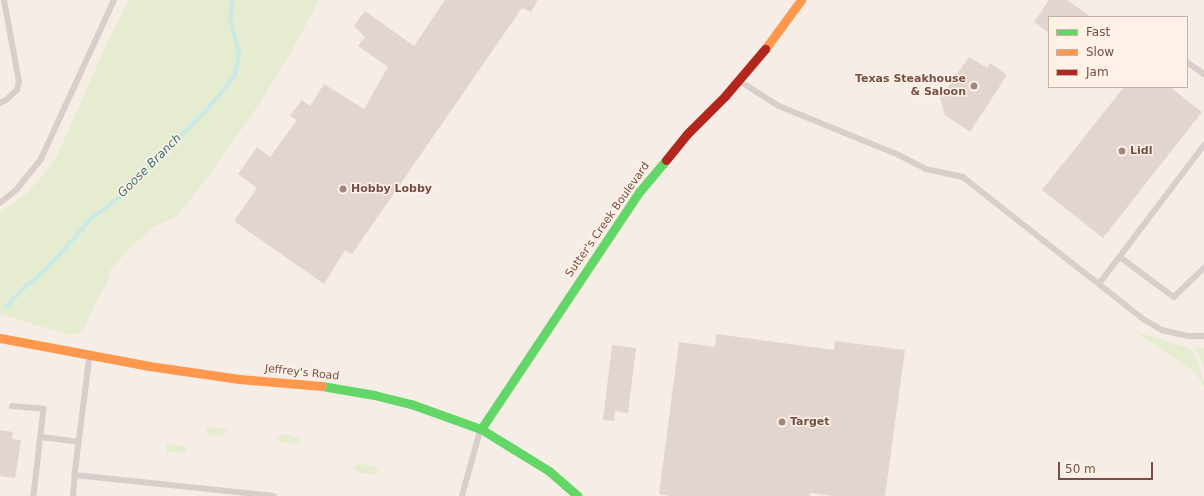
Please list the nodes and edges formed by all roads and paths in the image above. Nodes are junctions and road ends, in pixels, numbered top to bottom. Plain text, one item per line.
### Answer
1 (4, 0) edge
2 (114, 0) edge
3 (801, 0) edge
4 (1188, 63) edge
5 (1204, 74) edge
6 (738, 80) junction
7 (0, 103) edge
8 (1204, 145) edge
9 (0, 202) edge
10 (1120, 257) junction
11 (1204, 268) edge
12 (1099, 284) junction
13 (1204, 336) edge
14 (0, 338) edge
15 (90, 356) junction
16 (12, 406) dead end
17 (481, 429) junction
18 (41, 437) junction
19 (79, 442) junction
20 (75, 475) junction
21 (34, 496) edge
22 (73, 496) edge
23 (274, 496) edge
24 (462, 496) edge
25 (578, 496) edge

1 - 7 lane
2 - 9 lane
3 - 6 street, Sutter's Creek Boulevard
4 - 5 lane
6 - 12 lane
6 - 17 street, Sutter's Creek Boulevard
8 - 10 lane
10 - 11 lane
10 - 12 lane
12 - 13 lane
14 - 15 street, Jeffrey's Road
15 - 17 street, Jeffrey's Road
15 - 19 lane
16 - 18 lane
17 - 24 lane
17 - 25 street, Jeffrey's Road
18 - 19 lane
18 - 21 lane
19 - 20 lane
20 - 22 lane
20 - 23 lane

